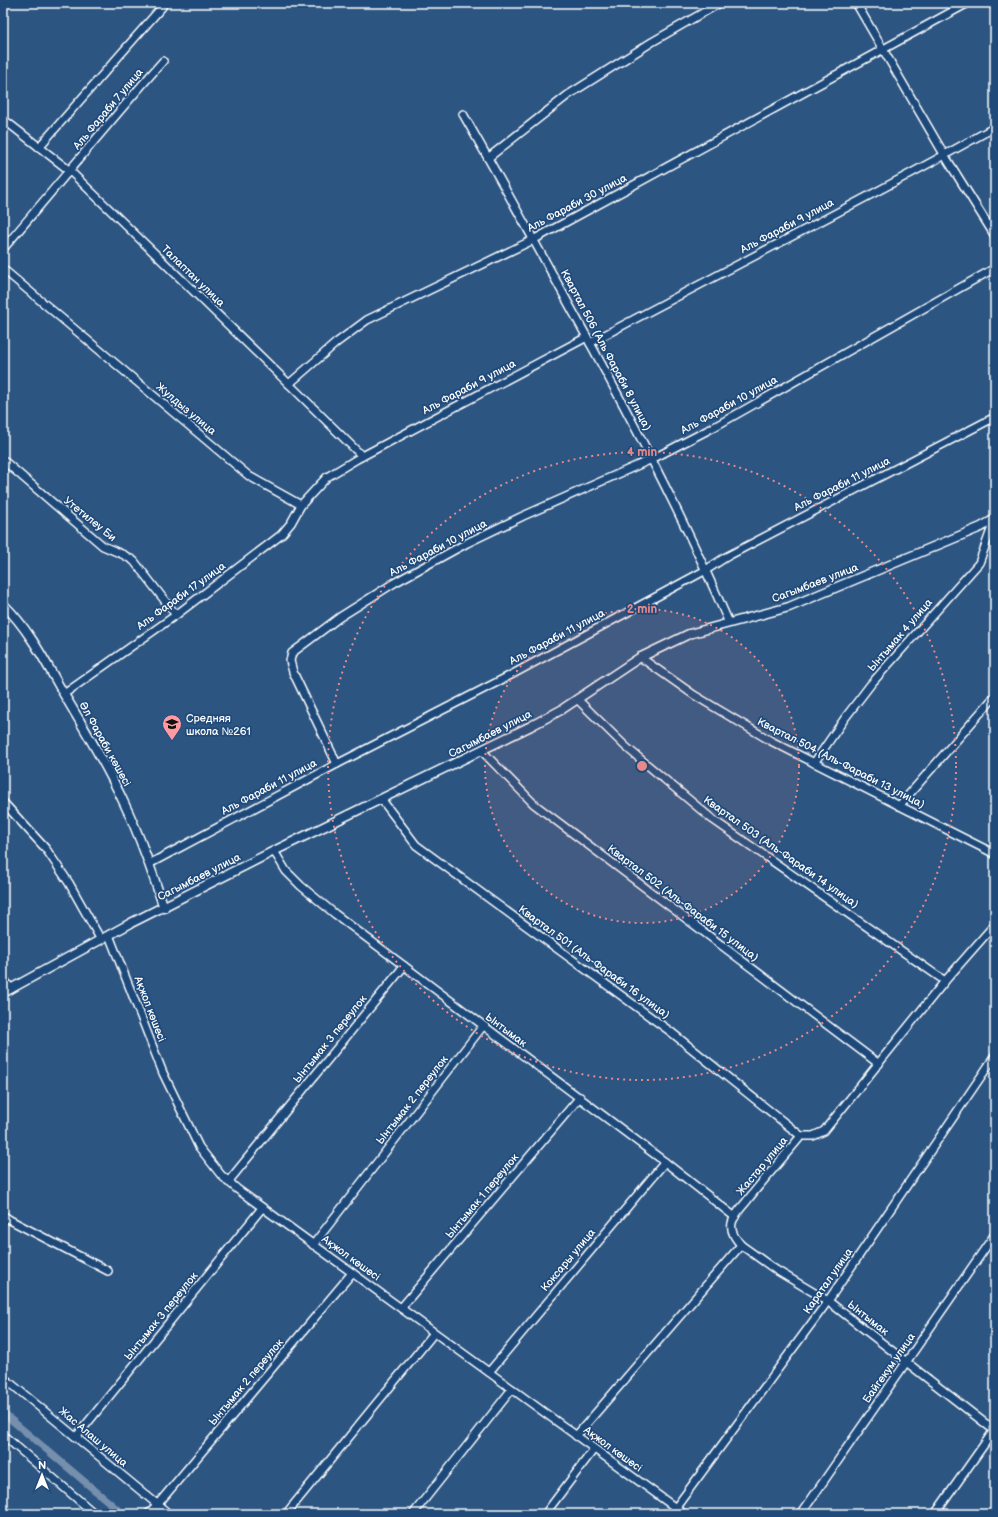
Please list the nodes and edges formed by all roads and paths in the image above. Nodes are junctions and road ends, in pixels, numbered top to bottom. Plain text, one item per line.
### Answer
1 (720, 3) edge
2 (856, 3) edge
3 (968, 3) edge
4 (162, 6) dead end
5 (883, 50) junction
6 (163, 61) dead end
7 (463, 114) dead end
8 (3, 119) edge
9 (995, 127) edge
10 (39, 147) junction
11 (945, 156) junction
12 (488, 158) junction
13 (70, 171) junction
14 (995, 236) edge
15 (533, 240) junction
16 (3, 249) edge
17 (995, 268) edge
18 (3, 269) edge
19 (588, 340) junction
20 (289, 384) junction
21 (995, 417) edge
22 (362, 456) junction
23 (652, 459) junction
24 (3, 460) edge
25 (301, 505) junction
26 (995, 519) edge
27 (706, 570) junction
28 (3, 604) edge
29 (176, 614) junction
30 (729, 623) junction
31 (640, 657) junction
32 (64, 694) junction
33 (995, 696) edge
34 (577, 700) junction
35 (482, 751) junction
36 (814, 763) junction
37 (337, 764) junction
38 (382, 800) junction
39 (3, 802) edge
40 (899, 806) junction
41 (274, 851) junction
42 (994, 852) edge
43 (149, 864) junction
44 (164, 908) junction
45 (995, 924) edge
46 (109, 935) junction
47 (102, 940) junction
48 (404, 966) junction
49 (3, 978) edge
50 (945, 981) junction
51 (11, 989) junction
52 (3, 993) edge
53 (483, 1026) junction
54 (995, 1056) edge
55 (879, 1064) junction
56 (580, 1097) junction
57 (801, 1136) junction
58 (665, 1162) junction
59 (228, 1182) junction
60 (262, 1208) junction
61 (3, 1215) edge
62 (735, 1217) junction
63 (995, 1234) edge
64 (313, 1245) junction
65 (741, 1245) junction
66 (108, 1271) dead end
67 (352, 1273) junction
68 (828, 1301) junction
69 (401, 1308) junction
70 (434, 1333) junction
71 (907, 1363) junction
72 (489, 1372) junction
73 (3, 1377) edge
74 (512, 1389) junction
75 (995, 1430) edge
76 (3, 1434) edge
77 (576, 1436) junction
78 (76, 1437) junction
79 (594, 1449) junction
80 (158, 1504) junction
81 (674, 1511) edge
82 (95, 1514) edge
83 (148, 1514) edge
84 (169, 1514) edge
85 (286, 1514) edge
86 (413, 1514) edge
87 (545, 1514) edge
88 (684, 1514) edge
89 (801, 1514) edge
90 (934, 1514) edge

1 - 12 street
2 - 5 street
3 - 5 street, Аль Фараби 30 улица
4 - 10 street
5 - 11 street
5 - 15 street, Аль Фараби 30 улица
6 - 13 street, Аль Фараби 7 улица
7 - 12 street, Квартал 506 (Аль Фараби 8 улица)
8 - 10 street, Талаптан улица
9 - 11 street, Аль Фараби 9 улица
10 - 13 street, Талаптан улица
11 - 14 street
11 - 19 street, Аль Фараби 9 улица
12 - 15 street, Квартал 506 (Аль Фараби 8 улица)
13 - 16 street, Аль Фараби 7 улица
13 - 20 street, Талаптан улица
15 - 19 street, Квартал 506 (Аль Фараби 8 улица)
15 - 20 street, Аль Фараби 30 улица
17 - 23 street, Аль Фараби 10 улица
18 - 25 street, Жулдыз улица
19 - 22 street, Аль Фараби 9 улица
19 - 23 street, Квартал 506 (Аль Фараби 8 улица)
20 - 22 street, Талаптан улица
21 - 27 street, Аль Фараби 11 улица
22 - 25 street
23 - 27 street, Квартал 506 (Аль Фараби 8 улица)
23 - 37 street, Аль Фараби 10 улица
24 - 29 street, Утетилеу Би
25 - 29 street, Аль Фараби 17 улица
26 - 30 street, Сагымбаев улица
26 - 36 street, Ынтымак 4 улица
27 - 30 street, Квартал 506 (Аль Фараби 8 улица)
27 - 37 street, Аль Фараби 11 улица
28 - 32 street, Әл Фараби көшесі
29 - 32 street, Аль Фараби 17 улица
30 - 31 street, Сагымбаев улица
31 - 34 street, Сагымбаев улица
31 - 36 street, Квартал 504 (Аль-Фараби 13 улица)
32 - 43 street, Әл Фараби көшесі
33 - 40 street
34 - 35 street, Сагымбаев улица
34 - 50 street, Квартал 503 (Аль-Фараби 14 улица)
35 - 38 street, Сагымбаев улица
35 - 55 street, Квартал 502 (Аль-Фараби 15 улица)
36 - 40 street, Квартал 504 (Аль-Фараби 13 улица)
37 - 43 street, Аль Фараби 11 улица
38 - 41 street, Сагымбаев улица
38 - 57 street, Квартал 501 (Аль-Фараби 16 улица)
39 - 47 street
40 - 42 street, Квартал 504 (Аль-Фараби 13 улица)
41 - 44 street, Сагымбаев улица
41 - 48 street, Ынтымак
43 - 44 street, Әл Фараби көшесі
44 - 46 street, Сагымбаев улица
45 - 50 street, Жастар улица
46 - 47 street, Сагымбаев улица
46 - 59 street, Ақжол көшесі
47 - 51 street, Сагымбаев улица
48 - 53 street, Ынтымак
48 - 59 street, Ынтымак 3 переулок
49 - 51 street
50 - 55 street, Жастар улица
51 - 52 street, Сагымбаев улица
53 - 56 street, Ынтымак
53 - 64 street, Ынтымак 2 переулок
54 - 68 street, Каратал улица
55 - 57 street, Жастар улица
56 - 58 street, Ынтымак
56 - 69 street, Ынтымак 1 переулок
57 - 62 street, Жастар улица
58 - 62 street, Ынтымак
58 - 72 street, Коксары улица
59 - 60 street, Ақжол көшесі
60 - 64 street, Ақжол көшесі
60 - 78 street, Ынтымак 3 переулок
61 - 66 street
62 - 65 street
63 - 71 street, Байгекум улица
64 - 67 street, Ақжол көшесі
65 - 68 street, Ынтымак
65 - 77 street
67 - 69 street, Ақжол көшесі
67 - 80 street, Ынтымак 2 переулок
68 - 71 street, Ынтымак
68 - 81 street, Каратал улица
69 - 70 street, Ақжол көшесі
70 - 72 street, Ақжол көшесі
70 - 85 street
71 - 75 street, Ынтымак
71 - 89 street, Байгекум улица
72 - 74 street, Ақжол көшесі
73 - 78 street, Жас Алаш улица
74 - 77 street, Ақжол көшесі
74 - 86 street
75 - 90 street
76 - 82 street
77 - 79 street, Ақжол көшесі
78 - 80 street, Жас Алаш улица
79 - 81 street, Ақжол көшесі
79 - 87 street
80 - 83 street, Ынтымак 2 переулок
80 - 84 street, Жас Алаш улица
81 - 88 street, Ақжол көшесі

